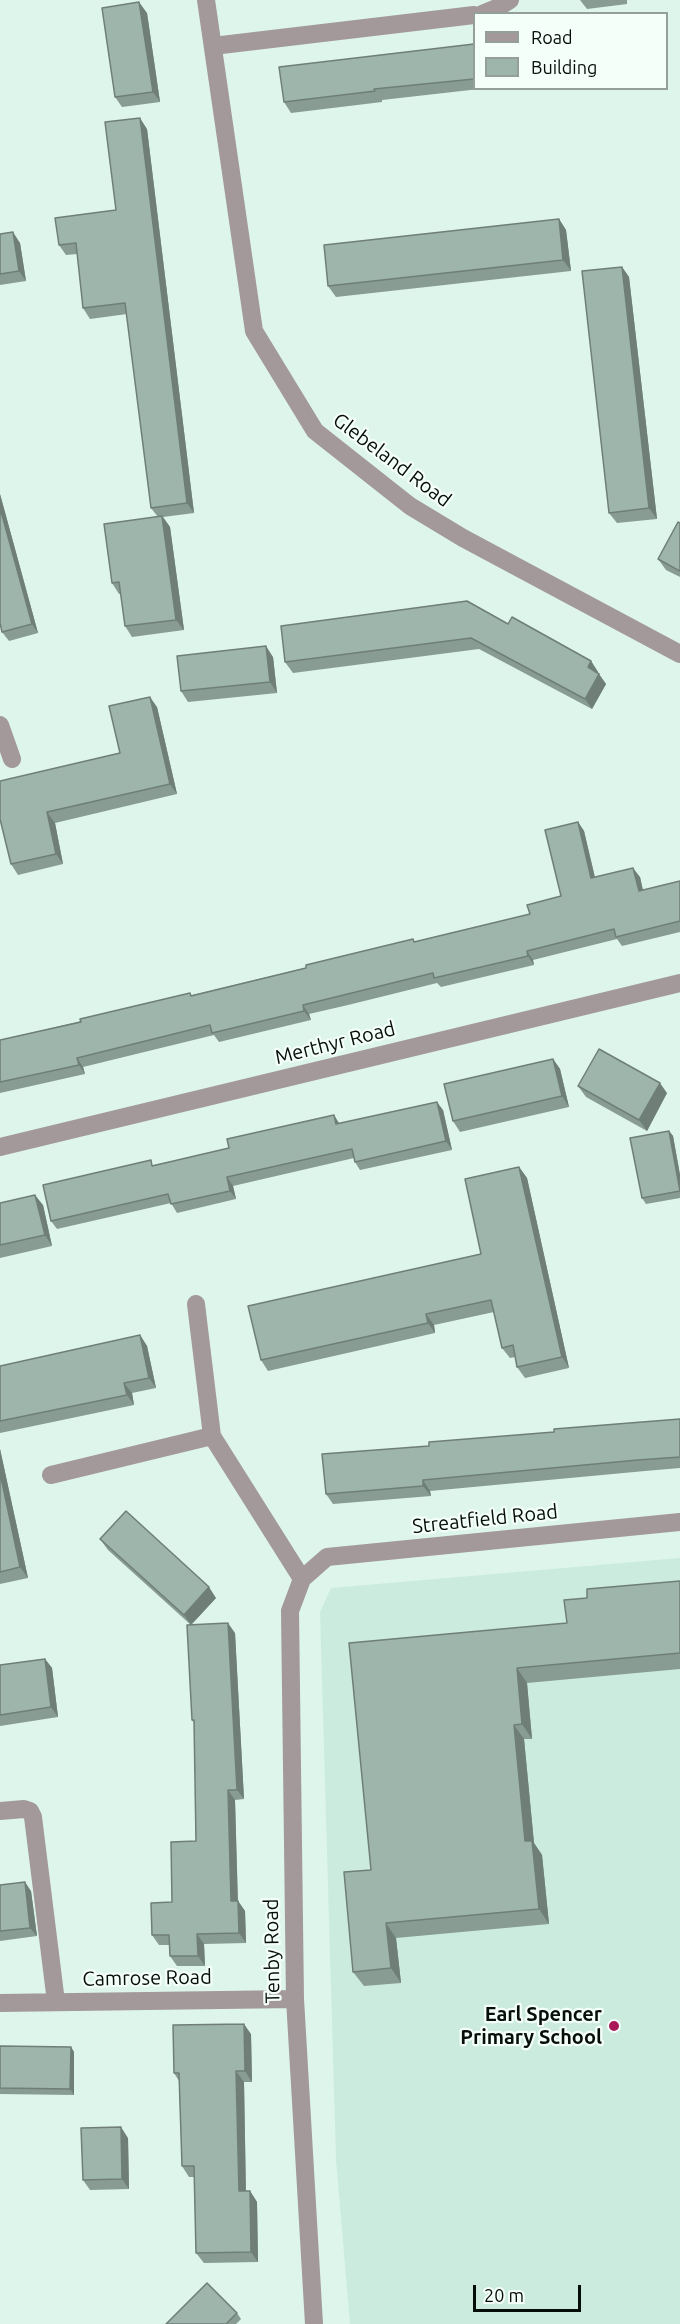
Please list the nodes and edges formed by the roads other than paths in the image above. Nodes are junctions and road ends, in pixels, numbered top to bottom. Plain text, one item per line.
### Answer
1 (206, 0) edge
2 (510, 0) edge
3 (488, 12) edge
4 (473, 15) edge
5 (213, 46) junction
6 (680, 654) edge
7 (0, 725) edge
8 (12, 759) dead end
9 (680, 983) edge
10 (0, 1147) edge
11 (196, 1304) dead end
12 (212, 1436) junction
13 (51, 1475) dead end
14 (680, 1522) edge
15 (302, 1579) junction
16 (0, 1811) edge
17 (295, 1999) junction
18 (0, 2002) edge
19 (56, 2002) junction
20 (314, 2324) edge

1 - 5 street, Glebeland Road
2 - 3 street
4 - 5 street
5 - 6 street, Glebeland Road
7 - 8 street
9 - 10 street, Merthyr Road
11 - 12 street
12 - 13 street
12 - 15 street
14 - 15 street, Streatfield Road
15 - 17 street, Tenby Road
16 - 19 street
17 - 19 street, Camrose Road
17 - 20 street, Tenby Road
18 - 19 street, Camrose Road

